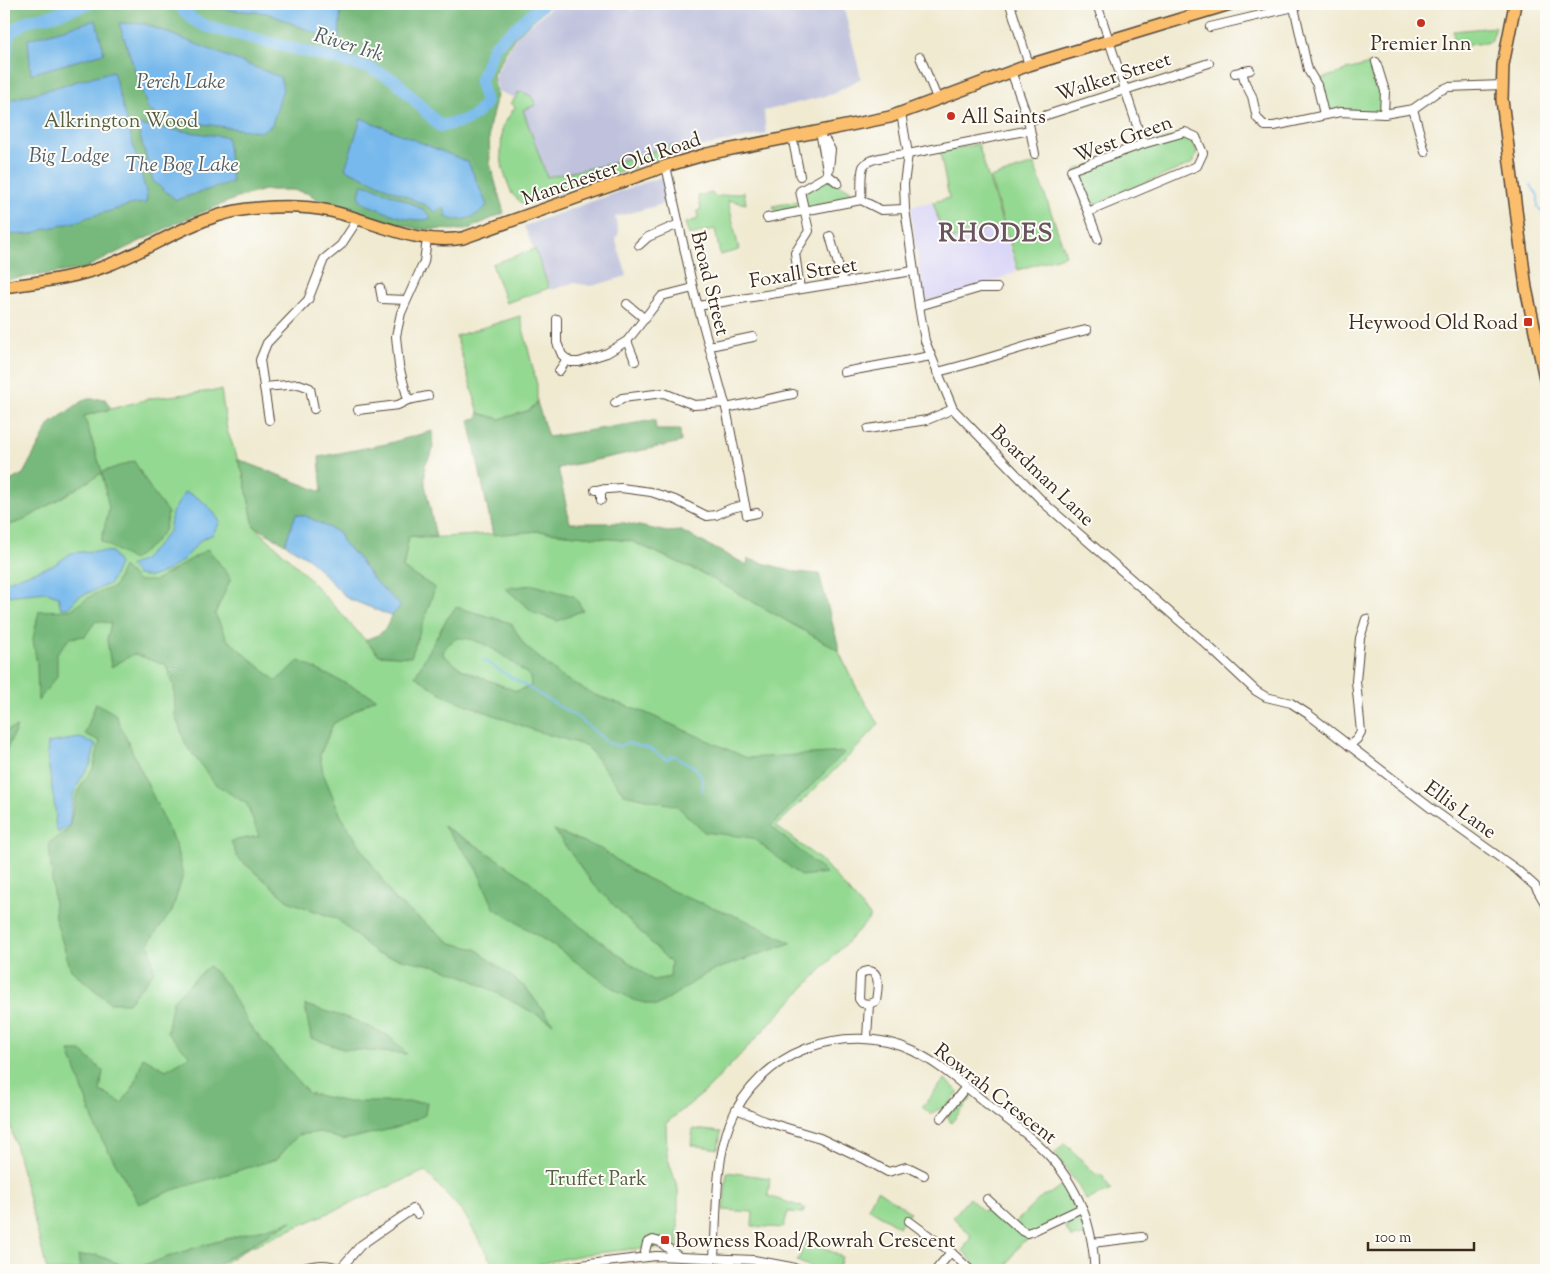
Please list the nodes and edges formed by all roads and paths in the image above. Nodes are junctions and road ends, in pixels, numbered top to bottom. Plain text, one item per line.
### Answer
1 (1010, 4) edge
2 (1097, 4) edge
3 (1228, 4) edge
4 (1515, 4) edge
5 (1210, 27) dead end
6 (1108, 40) junction
7 (920, 57) dead end
8 (1376, 62) dead end
9 (1209, 63) dead end
10 (1029, 65) junction
11 (1011, 71) junction
12 (1242, 71) dead end
13 (1502, 85) junction
14 (1125, 90) junction
15 (937, 98) junction
16 (1413, 109) junction
17 (901, 113) junction
18 (1324, 114) junction
19 (1384, 114) junction
20 (1028, 121) junction
21 (1030, 130) junction
22 (820, 131) junction
23 (792, 136) junction
24 (826, 142) dead end
25 (1143, 144) junction
26 (1425, 152) dead end
27 (908, 154) junction
28 (1036, 154) dead end
29 (666, 166) junction
30 (828, 175) junction
31 (800, 176) dead end
32 (838, 183) dead end
33 (861, 200) junction
34 (904, 209) junction
35 (804, 211) junction
36 (1088, 212) junction
37 (767, 218) dead end
38 (358, 219) junction
39 (679, 224) junction
40 (830, 236) dead end
41 (427, 239) junction
42 (1098, 239) dead end
43 (639, 245) dead end
44 (913, 271) junction
45 (843, 282) junction
46 (4, 287) edge
47 (380, 288) dead end
48 (693, 288) junction
49 (997, 288) dead end
50 (800, 289) junction
51 (406, 300) junction
52 (627, 304) dead end
53 (698, 306) junction
54 (919, 306) junction
55 (558, 319) dead end
56 (645, 319) junction
57 (1088, 330) dead end
58 (753, 337) dead end
59 (627, 341) junction
60 (710, 346) junction
61 (931, 356) junction
62 (567, 359) junction
63 (635, 361) dead end
64 (560, 370) dead end
65 (844, 372) dead end
66 (937, 372) junction
67 (1546, 383) edge
68 (264, 387) junction
69 (793, 394) dead end
70 (428, 396) dead end
71 (408, 400) junction
72 (615, 403) dead end
73 (726, 406) junction
74 (314, 409) dead end
75 (953, 409) junction
76 (358, 410) dead end
77 (269, 420) dead end
78 (868, 430) dead end
79 (601, 500) dead end
80 (745, 506) junction
81 (757, 513) dead end
82 (1366, 618) dead end
83 (1349, 746) junction
84 (1546, 905) edge
85 (869, 1004) dead end
86 (867, 1038) junction
87 (966, 1088) junction
88 (737, 1109) junction
89 (941, 1118) dead end
90 (924, 1175) dead end
91 (987, 1199) dead end
92 (1082, 1208) junction
93 (417, 1214) dead end
94 (909, 1221) dead end
95 (1142, 1237) dead end
96 (1092, 1243) junction
97 (951, 1252) junction
98 (678, 1256) junction
99 (644, 1257) junction
100 (714, 1257) junction
101 (581, 1267) edge
102 (296, 1270) edge
103 (341, 1270) edge
104 (553, 1270) edge
105 (799, 1270) edge
106 (936, 1270) edge
107 (970, 1270) edge
108 (1094, 1270) edge

1 - 10 street
2 - 6 street
3 - 6 main road, Manchester Old Road
4 - 13 main road
5 - 18 street
6 - 10 main road, Manchester Old Road
6 - 14 street
7 - 15 street
8 - 19 street
9 - 14 street, Walker Street
10 - 11 main road, Manchester Old Road
11 - 15 main road, Manchester Old Road
11 - 20 street
12 - 18 street
13 - 16 street
13 - 67 main road
14 - 20 street, Walker Street
14 - 25 street
15 - 17 main road, Manchester Old Road
16 - 19 street
16 - 26 street
17 - 22 main road, Manchester Old Road
17 - 27 street, Boardman Lane
18 - 19 street
20 - 21 street
21 - 27 street
21 - 28 street
22 - 23 main road, Manchester Old Road
22 - 30 street
23 - 29 main road, Manchester Old Road
23 - 31 street
24 - 30 street
25 - 36 street, West Green
25 - 36 street, West Green
27 - 33 street
27 - 34 street, Boardman Lane
29 - 39 street, Broad Street
29 - 41 main road, Manchester Old Road
30 - 32 street
30 - 35 street
33 - 34 street
33 - 35 street
34 - 44 street, Boardman Lane
35 - 37 street
35 - 50 street
36 - 42 street, West Green
38 - 41 main road, Manchester Old Road
38 - 46 main road, Manchester Old Road
38 - 68 street
39 - 43 street
39 - 48 street, Broad Street
40 - 45 street
41 - 51 street
44 - 45 street, Foxall Street
44 - 54 street, Boardman Lane
45 - 50 street, Foxall Street
47 - 51 street
48 - 53 street, Broad Street
48 - 56 street
49 - 54 street
50 - 53 street, Foxall Street
51 - 71 street
52 - 56 street
53 - 60 street, Broad Street
54 - 61 street, Boardman Lane
55 - 62 street
56 - 59 street
57 - 66 street
58 - 60 street
59 - 62 street
59 - 63 street
60 - 73 street, Broad Street
61 - 65 street
61 - 66 street, Boardman Lane
62 - 64 street
66 - 75 street, Boardman Lane
68 - 74 street
68 - 77 street
69 - 73 street
70 - 71 street
71 - 76 street
72 - 73 street
73 - 80 street, Broad Street
75 - 78 street
75 - 83 street, Boardman Lane
79 - 80 street
80 - 81 street, Broad Street
82 - 83 street
83 - 84 street, Ellis Lane
85 - 86 street
86 - 87 street, Rowrah Crescent
86 - 88 street, Rowrah Crescent
87 - 89 street
87 - 92 street, Rowrah Crescent
88 - 90 street
88 - 100 street, Rowrah Crescent
91 - 92 street
92 - 96 street, Rowrah Crescent
93 - 103 street
94 - 97 street
95 - 96 street
96 - 108 street, Rowrah Crescent
97 - 106 street
97 - 107 street
98 - 99 street
98 - 99 street
98 - 100 street
99 - 101 street
100 - 105 street
101 - 104 street
102 - 103 street

